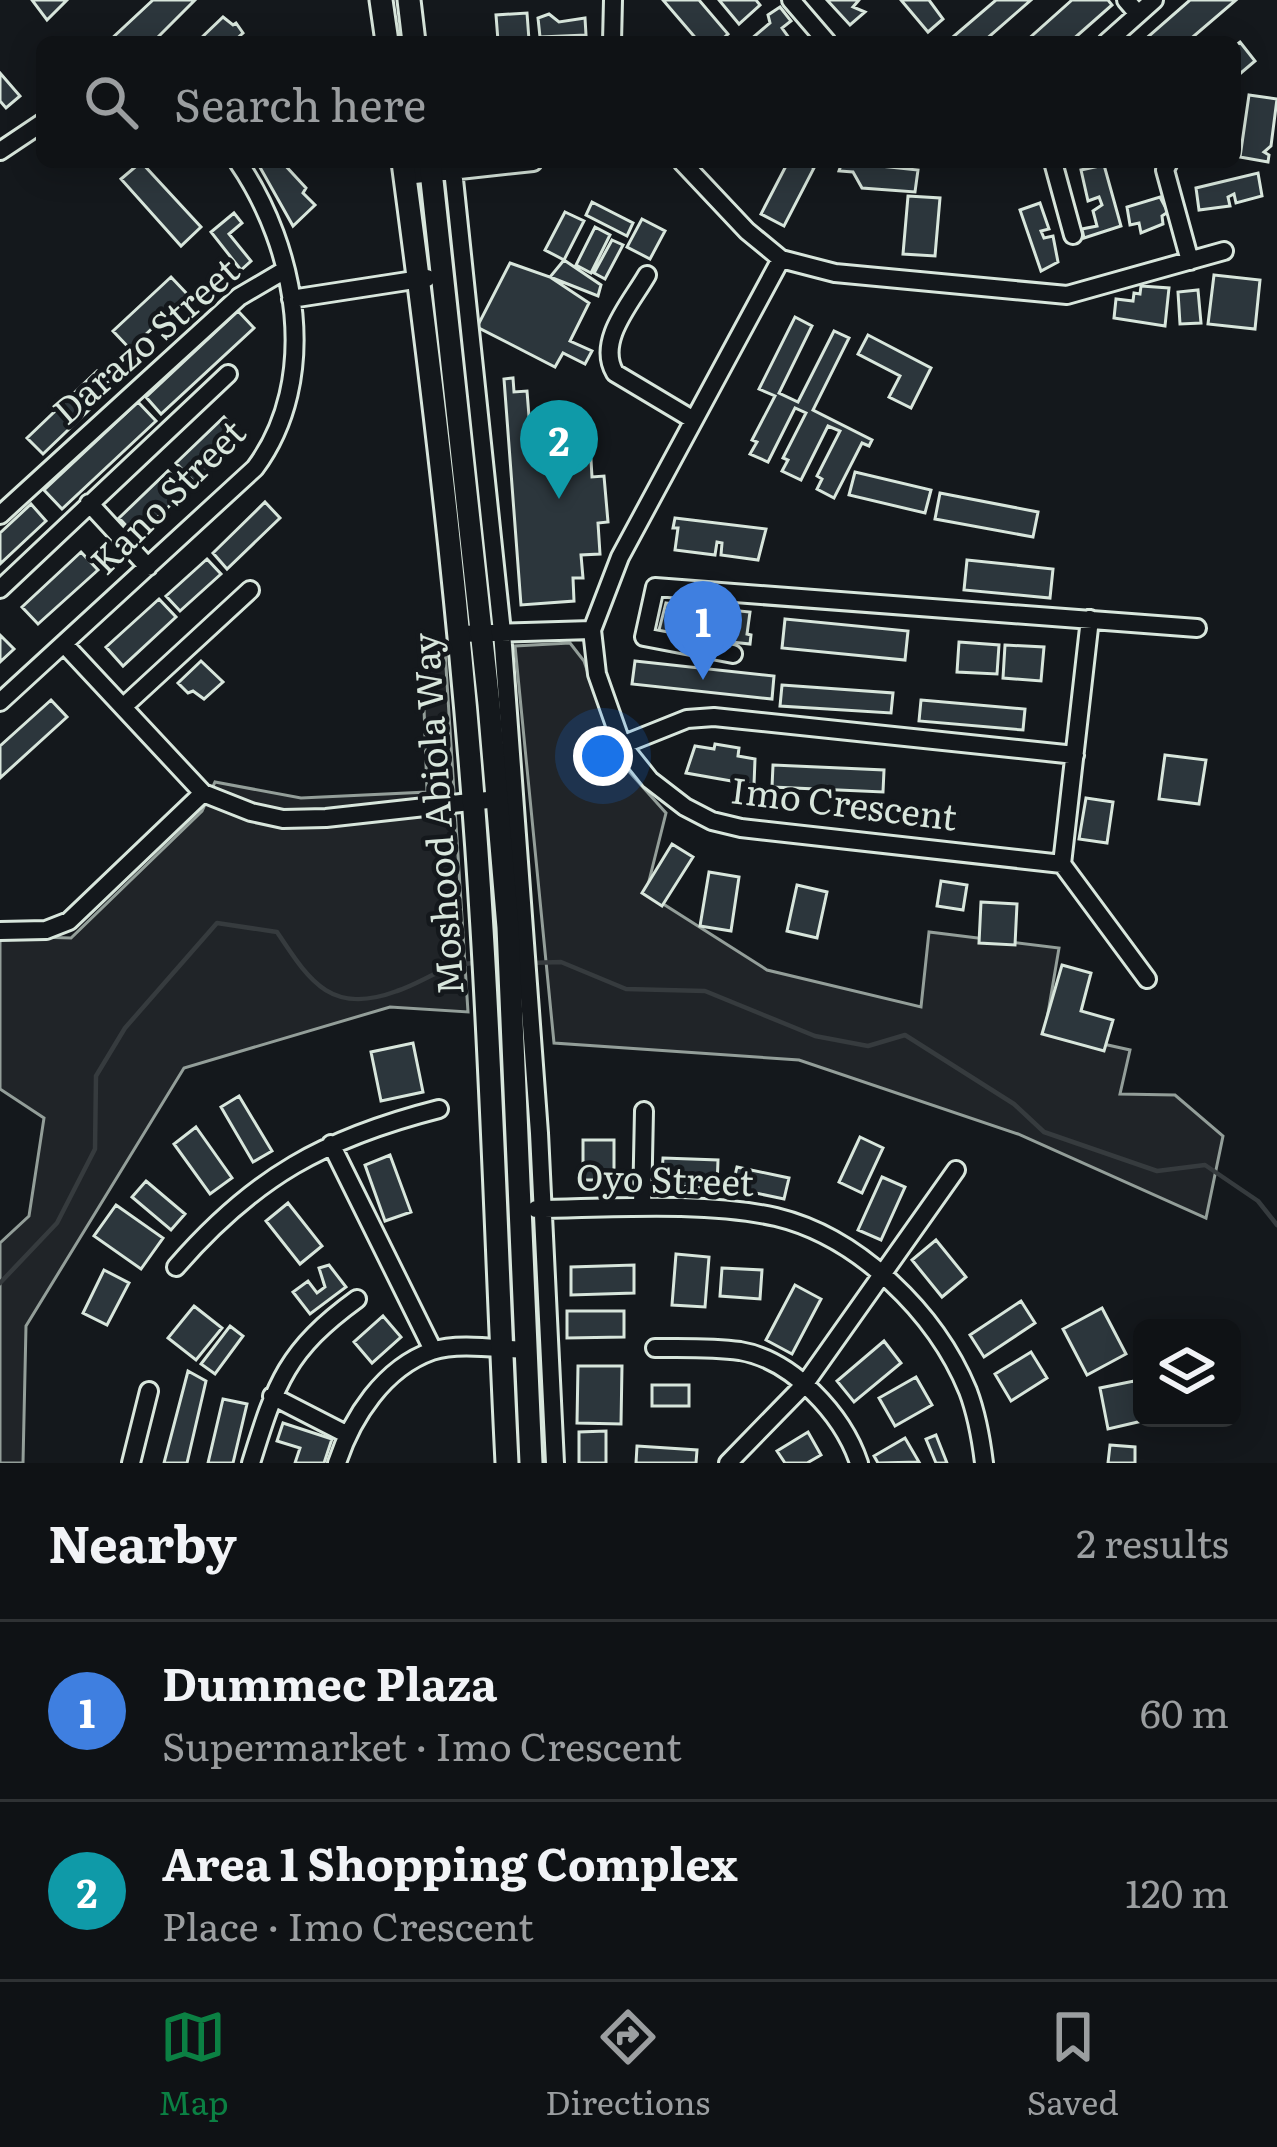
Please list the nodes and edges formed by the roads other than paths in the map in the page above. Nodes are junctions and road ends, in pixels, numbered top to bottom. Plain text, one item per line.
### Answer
1 (381, 0) edge
2 (409, 0) edge
3 (613, 0) edge
4 (791, 0) edge
5 (1154, 0) edge
6 (1132, 7) edge
7 (386, 36) edge
8 (413, 36) edge
9 (612, 36) edge
10 (822, 36) edge
11 (1111, 36) edge
12 (36, 127) edge
13 (0, 151) edge
14 (242, 168) edge
15 (438, 168) edge
16 (688, 168) edge
17 (1055, 168) edge
18 (1166, 168) edge
19 (404, 169) edge
20 (1073, 235) dead end
21 (1224, 250) dead end
22 (781, 260) junction
23 (1190, 261) junction
24 (284, 269) junction
25 (443, 275) junction
26 (647, 275) dead end
27 (417, 279) junction
28 (291, 299) junction
29 (228, 374) dead end
30 (692, 419) junction
31 (89, 503) junction
32 (0, 515) edge
33 (148, 567) junction
34 (0, 589) edge
35 (250, 590) dead end
36 (1090, 619) junction
37 (1197, 628) dead end
38 (592, 630) junction
39 (480, 633) junction
40 (64, 644) junction
41 (733, 654) dead end
42 (0, 701) edge
43 (123, 707) junction
44 (622, 745) junction
45 (1075, 754) junction
46 (203, 793) junction
47 (497, 799) junction
48 (472, 800) junction
49 (1062, 864) junction
50 (0, 931) edge
51 (1147, 979) dead end
52 (440, 1109) dead end
53 (644, 1111) dead end
54 (331, 1144) junction
55 (956, 1170) dead end
56 (642, 1207) junction
57 (532, 1209) junction
58 (497, 1210) junction
59 (176, 1267) dead end
60 (884, 1276) junction
61 (356, 1298) dead end
62 (655, 1348) dead end
63 (501, 1349) junction
64 (434, 1350) junction
65 (526, 1350) junction
66 (804, 1385) junction
67 (149, 1391) dead end
68 (272, 1396) junction
69 (346, 1434) junction
70 (131, 1463) edge
71 (251, 1463) edge
72 (338, 1463) edge
73 (507, 1463) edge
74 (531, 1463) edge
75 (554, 1463) edge
76 (728, 1463) edge
77 (860, 1463) edge
78 (984, 1463) edge

1 - 7 main road
2 - 8 main road
3 - 9 street
4 - 10 street
5 - 6 street
6 - 11 street
12 - 13 street
14 - 24 street, Kano Street
15 - 19 street
15 - 25 main road, Moshood Abiola Way
15 - 39 street
16 - 22 street
17 - 20 street
18 - 23 street
19 - 27 main road, Moshood Abiola Way
21 - 23 street
22 - 23 street
22 - 30 street
24 - 28 street, Kano Street
24 - 32 street, Darazo Street
25 - 27 street
25 - 39 main road, Moshood Abiola Way
26 - 30 street
27 - 28 street
27 - 39 main road, Moshood Abiola Way
28 - 33 street, Kano Street
29 - 31 street
30 - 38 street
31 - 33 street
31 - 34 street
33 - 40 street, Kano Street
35 - 43 street
36 - 37 street
36 - 41 street
36 - 45 street
38 - 39 street
38 - 44 street, Imo Crescent
39 - 47 main road, Moshood Abiola Way
39 - 48 main road, Moshood Abiola Way
39 - 57 street
40 - 42 street, Kano Street
40 - 43 street
43 - 46 street
44 - 45 street
44 - 49 street, Imo Crescent
45 - 49 street
46 - 48 street
46 - 50 street
47 - 48 street
47 - 57 main road, Moshood Abiola Way
48 - 58 main road, Moshood Abiola Way
49 - 51 street
52 - 54 street
53 - 56 street
54 - 59 street
54 - 64 street
55 - 60 street
56 - 57 street, Oyo Street
56 - 60 street, Oyo Street
57 - 58 street, Oyo Street
57 - 65 main road, Moshood Abiola Way
57 - 75 street
58 - 63 main road, Moshood Abiola Way
60 - 66 street
60 - 78 street, Oyo Street
61 - 68 street
62 - 66 street
63 - 64 street
63 - 65 street
63 - 73 main road, Moshood Abiola Way
64 - 69 street
65 - 74 main road, Moshood Abiola Way
66 - 76 street
66 - 77 street
67 - 70 street
68 - 69 street
68 - 71 street
69 - 72 street

